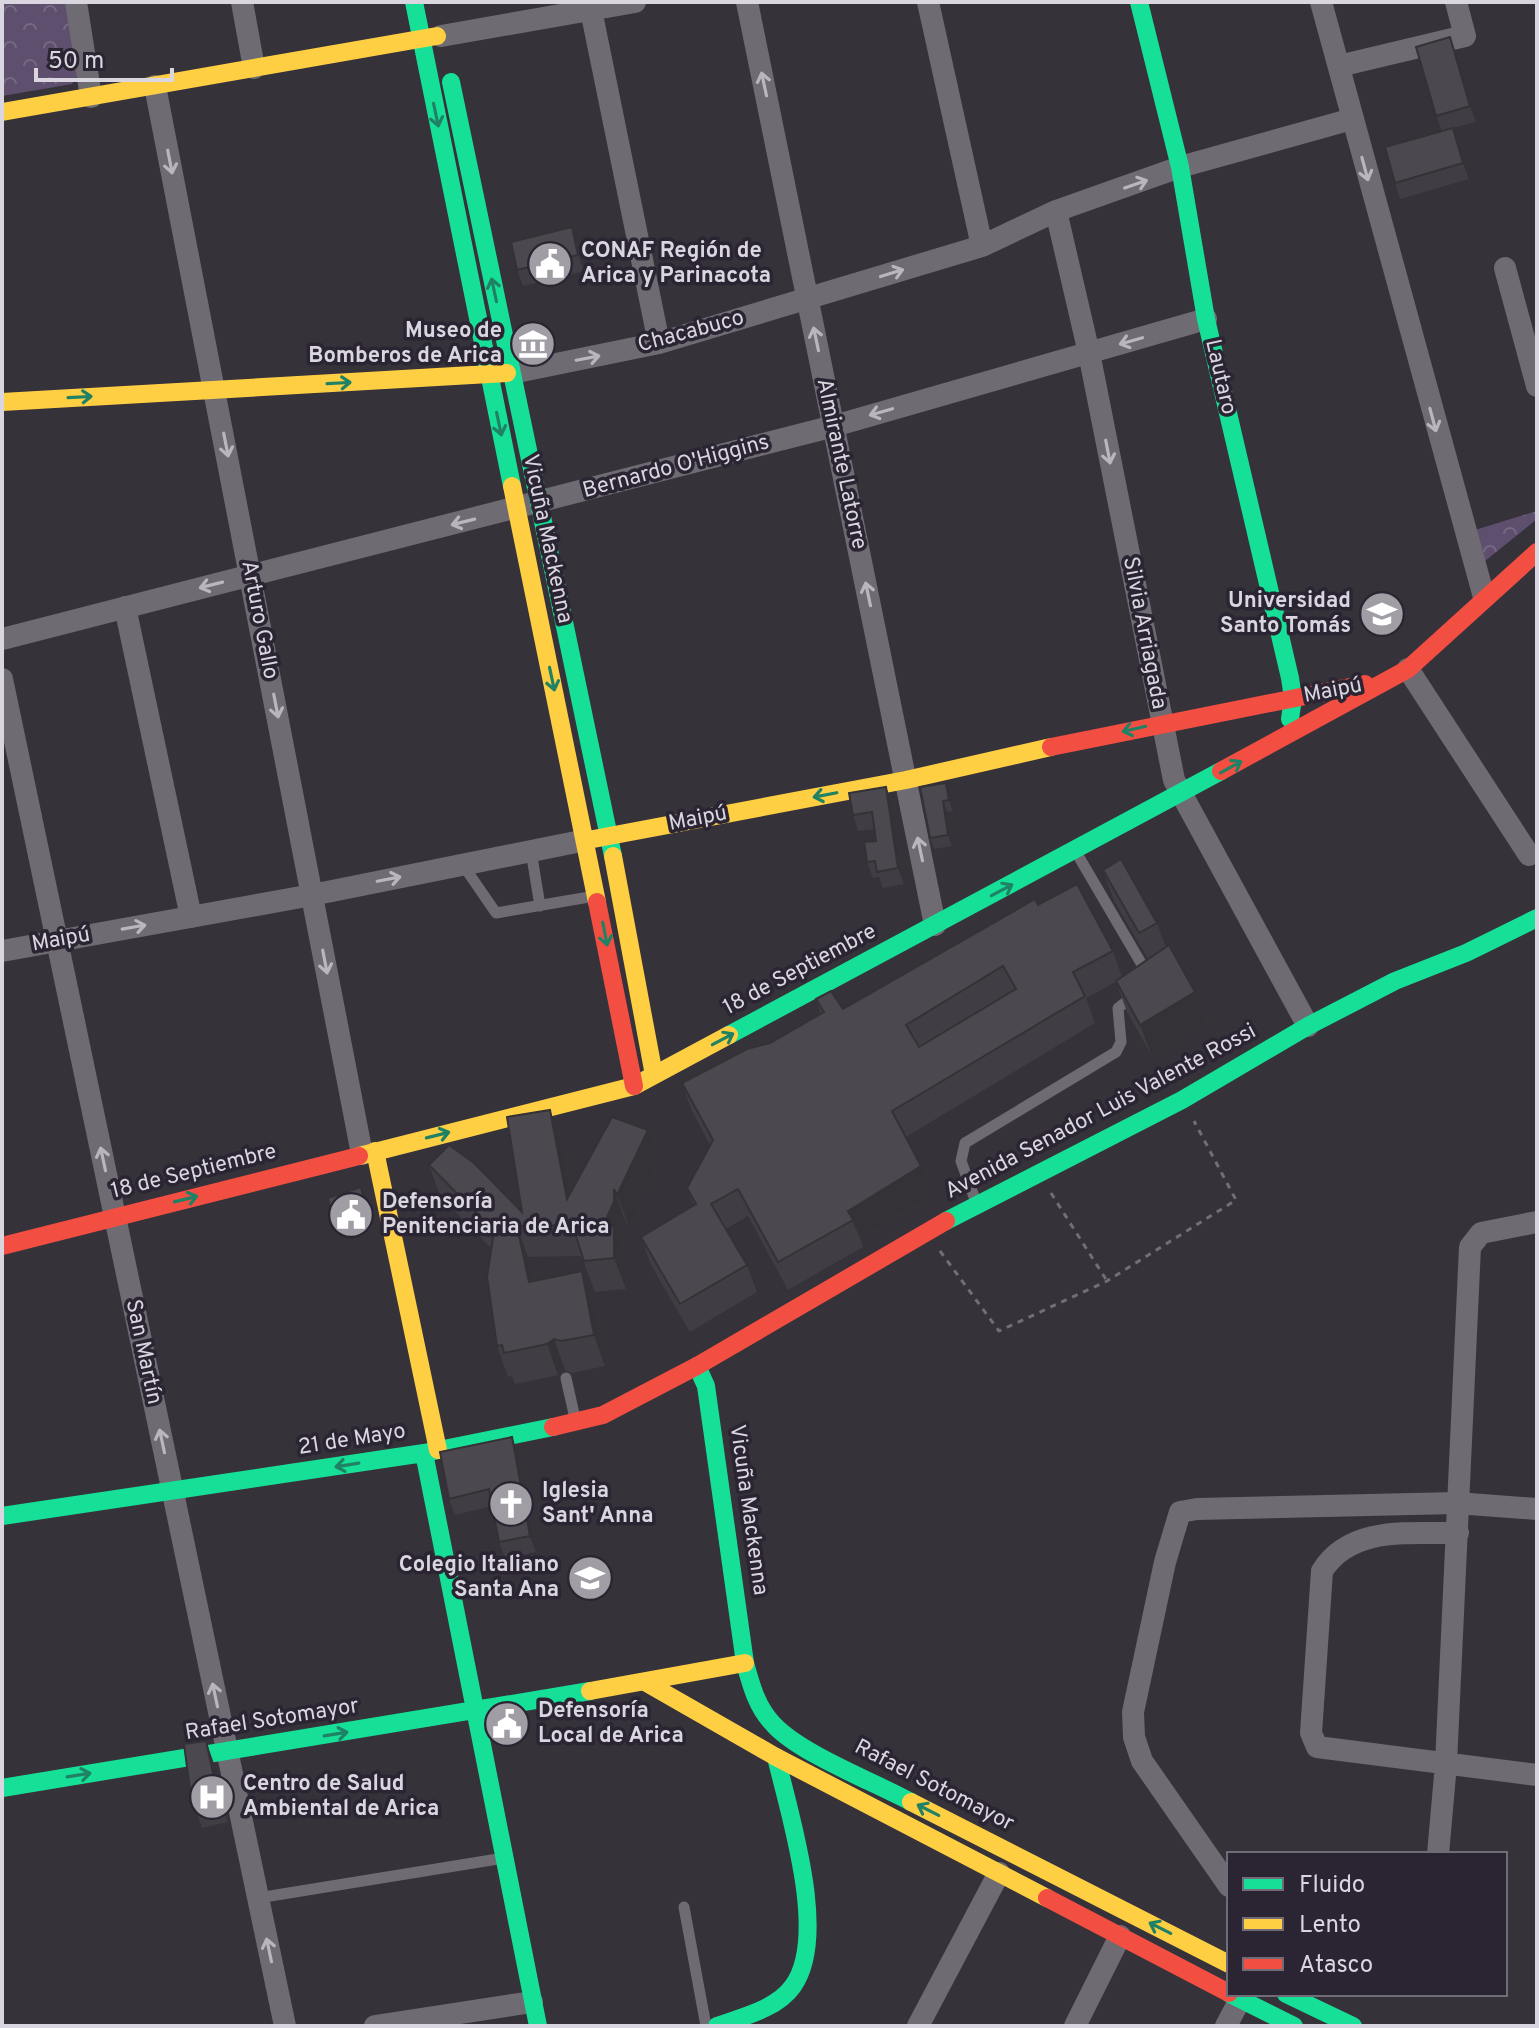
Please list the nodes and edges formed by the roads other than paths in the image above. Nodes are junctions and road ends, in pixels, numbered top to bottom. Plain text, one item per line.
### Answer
1 (76, 2) edge
2 (242, 2) edge
3 (414, 2) edge
4 (635, 2) edge
5 (747, 2) edge
6 (928, 2) edge
7 (1139, 2) edge
8 (1321, 2) edge
9 (1456, 2) edge
10 (591, 10) junction
11 (437, 13) dead end
12 (438, 48) junction
13 (1339, 66) junction
14 (254, 68) junction
15 (155, 86) junction
16 (91, 97) junction
17 (2, 112) edge
18 (1352, 119) junction
19 (1180, 167) junction
20 (1056, 211) junction
21 (982, 246) junction
22 (1505, 268) dead end
23 (808, 299) junction
24 (1206, 319) junction
25 (659, 343) junction
26 (1089, 353) junction
27 (500, 374) junction
28 (1537, 386) edge
29 (215, 390) junction
30 (2, 402) edge
31 (834, 426) junction
32 (539, 503) junction
33 (516, 508) junction
34 (1537, 552) edge
35 (251, 575) junction
36 (1484, 597) junction
37 (125, 607) junction
38 (2, 639) edge
39 (1400, 674) junction
40 (2, 679) edge
41 (1293, 698) junction
42 (6, 719) edge
43 (1162, 722) junction
44 (1270, 746) junction
45 (906, 780) junction
46 (1181, 794) junction
47 (609, 836) junction
48 (586, 840) junction
49 (531, 851) junction
50 (1076, 851) junction
51 (1529, 855) dead end
52 (463, 864) junction
53 (312, 895) junction
54 (597, 895) junction
55 (540, 906) junction
56 (191, 917) junction
57 (1537, 918) edge
58 (935, 925) junction
59 (57, 940) junction
60 (2, 951) edge
61 (1308, 1026) junction
62 (654, 1075) junction
63 (634, 1086) junction
64 (369, 1153) junction
65 (976, 1203) junction
66 (115, 1217) junction
67 (1537, 1222) edge
68 (2, 1246) edge
69 (697, 1366) junction
70 (566, 1378) dead end
71 (576, 1423) junction
72 (431, 1451) junction
73 (173, 1492) junction
74 (1456, 1503) junction
75 (1537, 1509) edge
76 (2, 1516) edge
77 (1458, 1533) junction
78 (745, 1663) junction
79 (645, 1682) junction
80 (478, 1711) junction
81 (805, 1747) junction
82 (227, 1751) junction
83 (776, 1757) junction
84 (1446, 1764) junction
85 (1537, 1775) edge
86 (2, 1788) edge
87 (1438, 1852) edge
88 (505, 1858) junction
89 (999, 1873) junction
90 (1227, 1883) edge
91 (258, 1898) junction
92 (684, 1907) dead end
93 (1120, 1936) junction
94 (1227, 1963) edge
95 (1227, 1990) edge
96 (1236, 1996) edge
97 (1238, 1996) edge
98 (1290, 1996) edge
99 (532, 2002) junction
100 (754, 2021) edge
101 (285, 2026) edge
102 (375, 2026) edge
103 (538, 2026) edge
104 (706, 2026) edge
105 (717, 2026) edge
106 (918, 2026) edge
107 (1075, 2026) edge
108 (1226, 2026) edge
109 (1294, 2026) edge
110 (1353, 2026) edge

1 - 16 street
2 - 14 street
3 - 12 main road, Vicuña Mackenna
4 - 10 street
23 -> 5 street, Almirante Latorre
6 - 21 street
7 - 19 main road, Lautaro
8 - 13 street
9 - 13 street
10 - 12 street
10 - 25 street
11 - 12 main road, Vicuña Mackenna
12 - 14 main road
12 -> 27 main road, Vicuña Mackenna
27 -> 12 main road, Vicuña Mackenna
13 - 18 street
14 - 15 main road
15 - 16 main road
15 -> 29 street, Arturo Gallo
16 - 17 main road
18 - 19 street, Chacabuco
18 -> 36 street
20 -> 19 street, Chacabuco
19 - 24 main road, Lautaro
20 - 21 street, Chacabuco
20 - 26 street, Silvia Arriagada
23 -> 21 street, Chacabuco
22 - 28 street
23 - 25 street, Chacabuco
31 -> 23 street, Almirante Latorre
24 -> 26 street, Bernardo O'Higgins
24 - 41 main road, Lautaro
27 -> 25 street, Chacabuco
26 -> 31 street, Bernardo O'Higgins
26 -> 43 street, Silvia Arriagada
29 -> 27 main road, Chacabuco
27 - 32 main road, Vicuña Mackenna
27 -> 33 main road, Vicuña Mackenna
30 -> 29 main road, Chacabuco
29 -> 35 street, Arturo Gallo
31 - 32 street, Bernardo O'Higgins
45 -> 31 street, Almirante Latorre
32 - 33 street, Bernardo O'Higgins
32 - 47 main road, Vicuña Mackenna
33 -> 35 street, Bernardo O'Higgins
33 -> 48 main road, Vicuña Mackenna
34 - 36 main road, 18 de Septiembre
35 -> 37 street, Bernardo O'Higgins
35 -> 53 street, Arturo Gallo
36 - 39 main road, 18 de Septiembre
37 - 38 street, Bernardo O'Higgins
37 - 56 street
39 - 41 main road, Maipú
39 - 44 main road, 18 de Septiembre
39 - 51 street
40 - 42 street, San Martín
41 - 43 main road, Maipú
41 - 44 main road
42 - 59 street, San Martín
43 -> 45 main road, Maipú
43 - 46 street, Silvia Arriagada
46 -> 44 main road, 18 de Septiembre
45 -> 47 main road, Maipú
58 -> 45 street, Almirante Latorre
46 - 50 main road, 18 de Septiembre
46 - 61 street, Silvia Arriagada
47 - 48 main road, Maipú
47 - 62 main road, Vicuña Mackenna
48 - 49 street, Maipú
48 - 54 main road, Vicuña Mackenna
49 - 52 street, Maipú
49 - 55 lane
58 -> 50 main road, 18 de Septiembre
50 - 65 lane
53 -> 52 street, Maipú
52 - 55 lane
53 - 56 street, Maipú
53 -> 64 street, Arturo Gallo
54 - 55 lane
54 -> 63 main road, Vicuña Mackenna
59 -> 56 street, Maipú
57 - 61 main road, Avenida Senador Luis Valente Rossi
62 -> 58 main road, 18 de Septiembre
59 - 60 street, Maipú
66 -> 59 street, San Martín
61 - 65 main road, Avenida Senador Luis Valente Rossi
62 - 63 main road, 18 de Septiembre
64 -> 63 main road, 18 de Septiembre
66 -> 64 main road, 18 de Septiembre
64 - 72 main road, Arturo Gallo
65 - 69 main road, Avenida Senador Luis Valente Rossi
66 - 68 main road, 18 de Septiembre
73 -> 66 street, San Martín
67 - 74 street
69 - 71 main road, 21 de Mayo
69 - 78 main road, Vicuña Mackenna
70 - 71 lane
71 - 72 main road, 21 de Mayo
72 -> 73 main road, 21 de Mayo
72 - 80 main road, Arturo Gallo
73 - 76 main road, 21 de Mayo
82 -> 73 street, San Martín
74 - 75 street
74 - 77 street
74 - 90 street
77 - 84 street
77 - 84 street
78 - 79 main road, Rafael Sotomayor
78 - 81 main road, Rafael Sotomayor
79 - 80 main road, Rafael Sotomayor
79 - 83 main road
82 -> 80 main road, Rafael Sotomayor
80 - 88 main road, Arturo Gallo
81 - 83 main road
94 -> 81 main road, Rafael Sotomayor
86 -> 82 main road, Rafael Sotomayor
82 - 91 street, San Martín
83 - 89 main road
83 - 100 main road
84 - 85 street
84 - 87 street
88 - 91 lane
88 - 99 main road, Arturo Gallo
89 - 93 main road
89 - 106 street
101 -> 91 street, San Martín
92 - 104 lane
93 - 95 main road
93 - 107 street
96 - 108 street
97 - 109 main road
98 - 110 main road
99 - 102 street
99 - 103 main road, Arturo Gallo
100 - 105 main road

